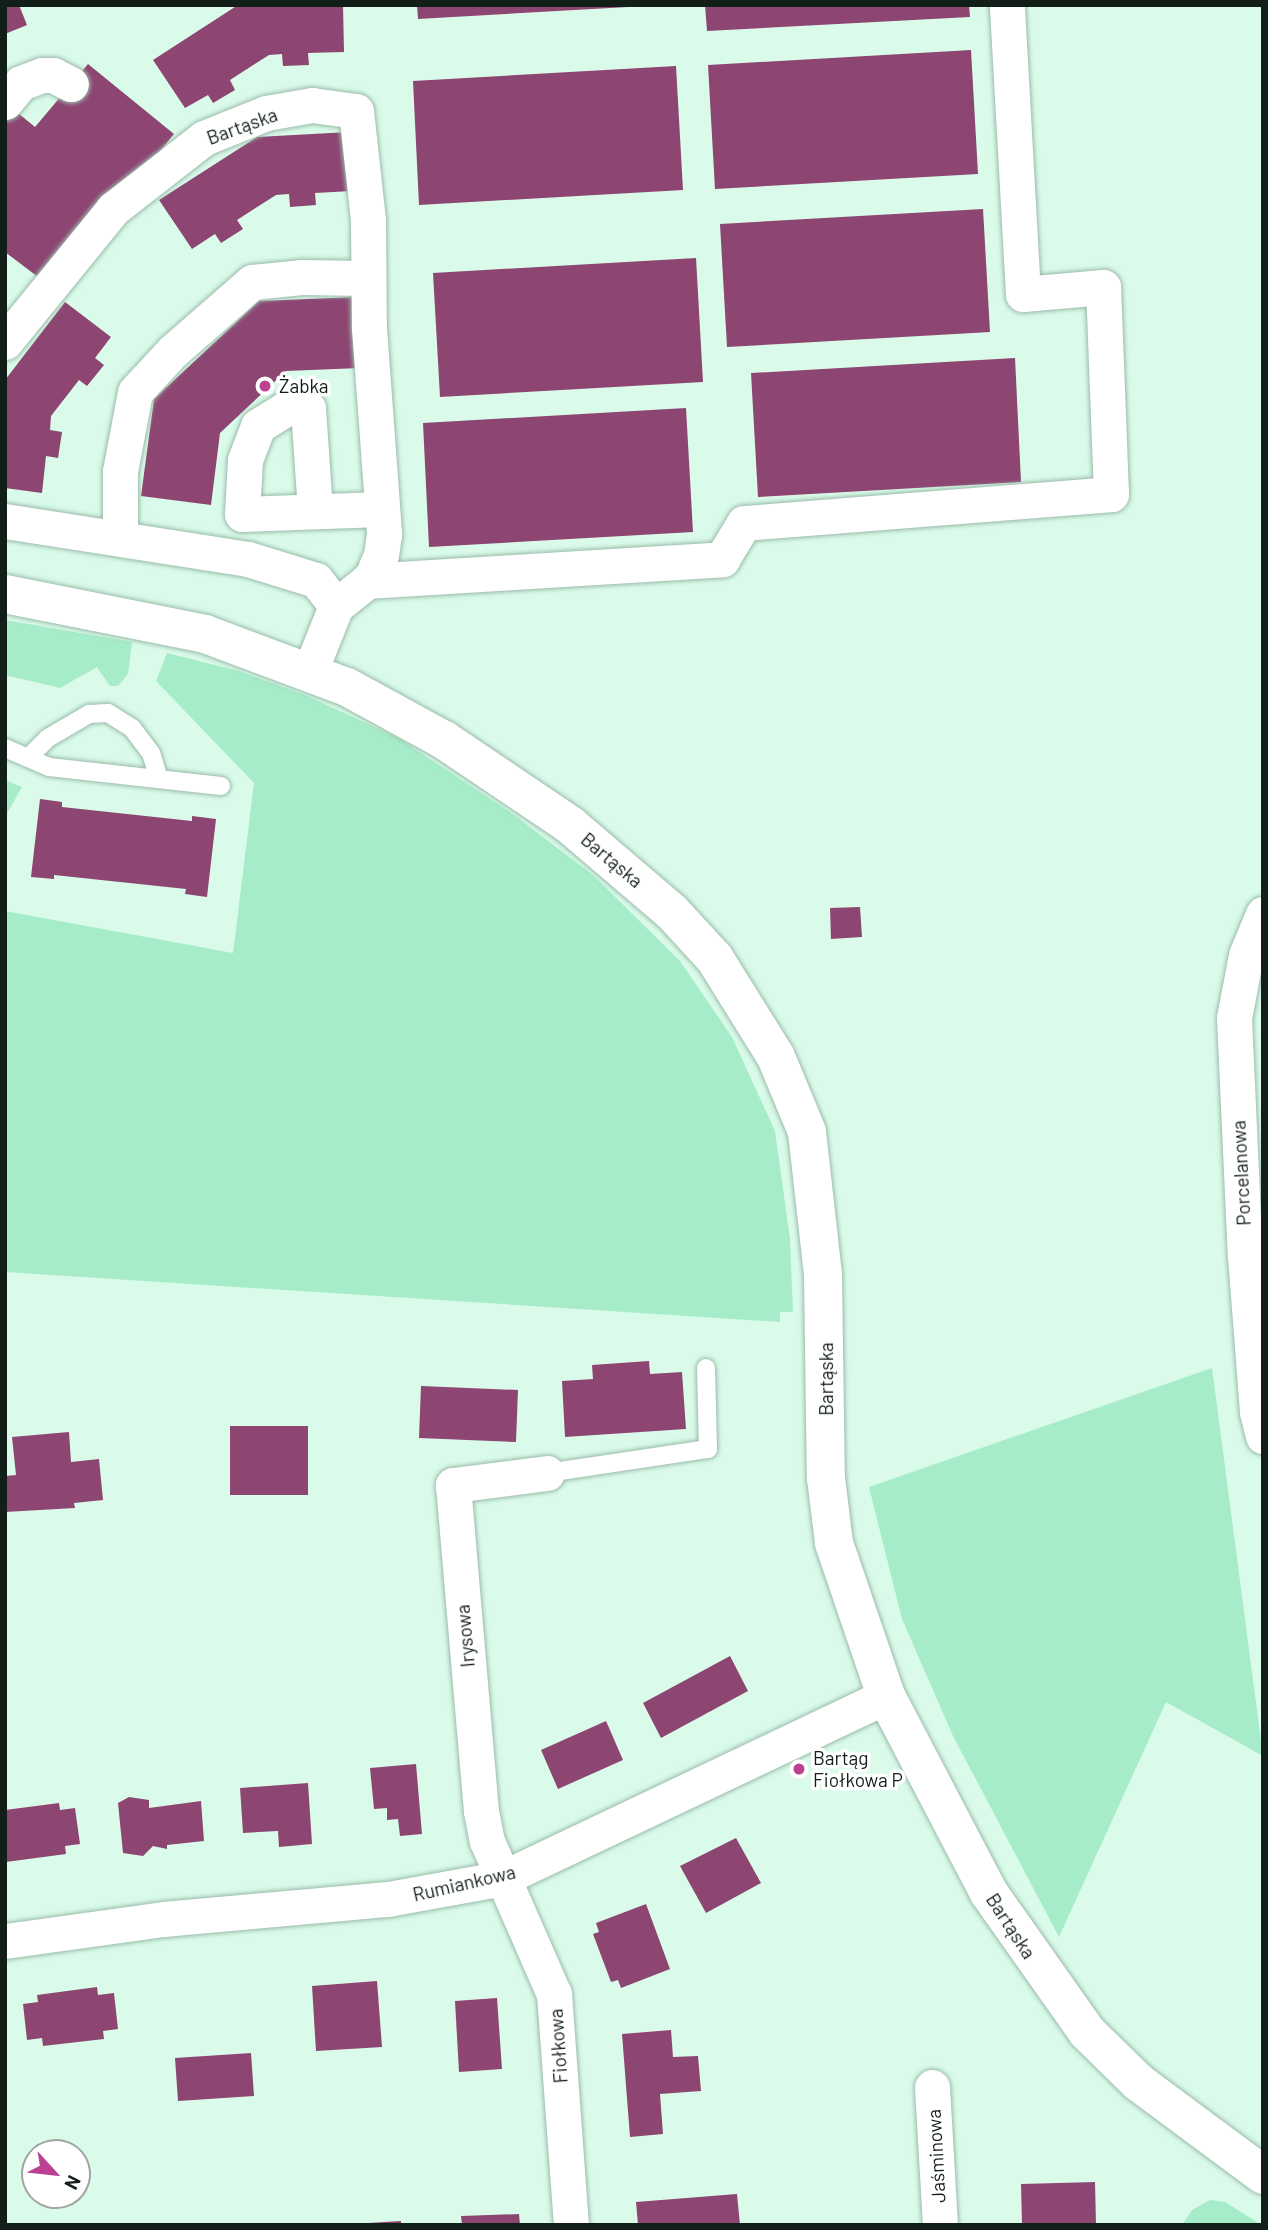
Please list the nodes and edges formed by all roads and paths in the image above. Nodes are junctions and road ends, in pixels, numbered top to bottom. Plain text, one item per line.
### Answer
1 (1007, 5) edge
2 (71, 84) dead end
3 (5, 102) edge
4 (368, 278) junction
5 (5, 342) edge
6 (381, 509) junction
7 (315, 511) dead end
8 (5, 521) edge
9 (120, 538) junction
10 (368, 581) junction
11 (5, 594) edge
12 (337, 606) junction
13 (310, 671) junction
14 (5, 748) edge
15 (28, 758) junction
16 (159, 779) junction
17 (221, 786) dead end
18 (1263, 914) edge
19 (706, 1368) dead end
20 (1263, 1436) edge
21 (547, 1473) joint
22 (886, 1696) junction
23 (503, 1878) junction
24 (5, 1941) edge
25 (932, 2087) dead end
26 (1263, 2175) edge
27 (571, 2225) edge
28 (940, 2225) edge

1 - 10 street
2 - 3 street
4 - 5 street, Bartąska
4 - 6 street, Bartąska
4 - 9 street
6 - 7 street
6 - 10 street, Bartąska
8 - 9 street
9 - 12 street
10 - 12 street, Bartąska
11 - 13 street, Bartąska
12 - 13 street, Bartąska
13 - 22 street, Bartąska
14 - 15 lane
15 - 16 lane
15 - 16 lane
16 - 17 lane
18 - 20 street, Porcelanowa
19 - 21 lane
21 - 23 street, Irysowa
22 - 23 street, Rumiankowa
22 - 26 street, Bartąska
23 - 24 street, Rumiankowa
23 - 27 street, Fiołkowa
25 - 28 street, Jaśminowa

